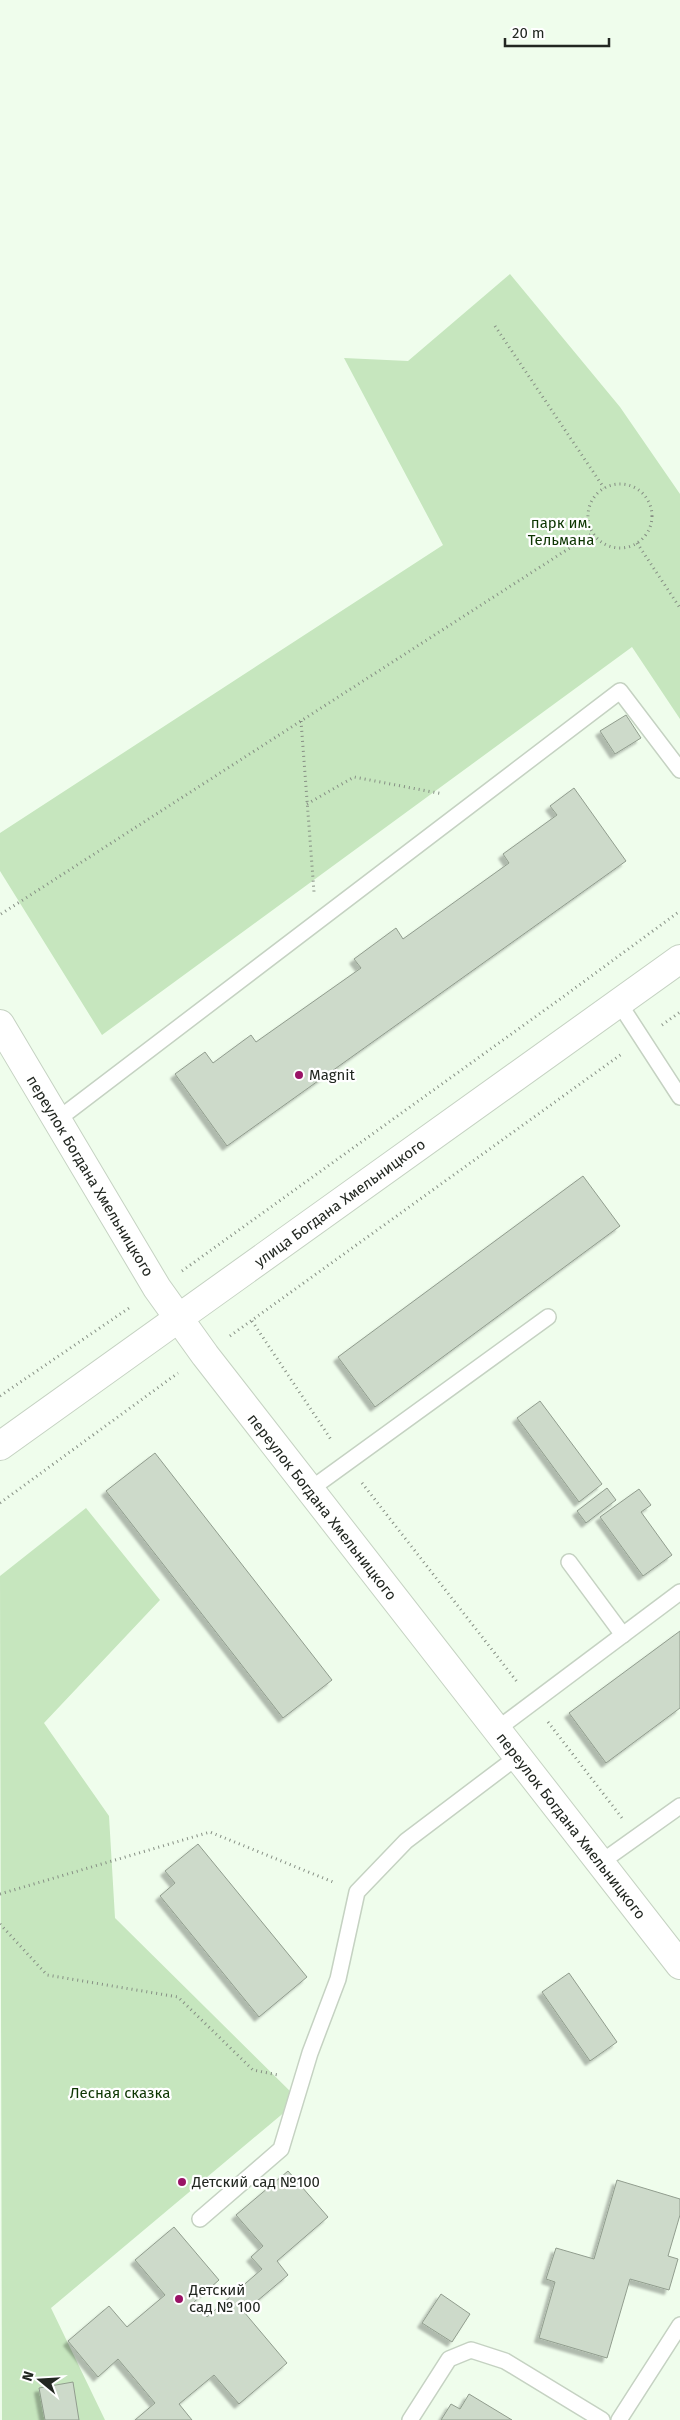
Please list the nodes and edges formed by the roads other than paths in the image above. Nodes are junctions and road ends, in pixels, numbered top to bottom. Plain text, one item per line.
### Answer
1 (680, 770) edge
2 (680, 959) edge
3 (619, 1003) junction
4 (0, 1024) edge
5 (680, 1096) edge
6 (57, 1120) junction
7 (548, 1317) dead end
8 (179, 1318) junction
9 (0, 1446) edge
10 (308, 1491) junction
11 (569, 1562) dead end
12 (680, 1592) edge
13 (623, 1635) junction
14 (496, 1730) junction
15 (518, 1757) junction
16 (680, 1806) edge
17 (600, 1863) junction
18 (680, 1965) edge
19 (200, 2219) dead end
20 (680, 2325) edge
21 (410, 2420) edge
22 (602, 2420) edge
23 (619, 2420) edge

1 - 6 lane
2 - 3 street, улица Богдана Хмельницкого
3 - 5 lane
3 - 8 street, улица Богдана Хмельницкого
4 - 6 street, переулок Богдана Хмельницкого
6 - 8 street, переулок Богдана Хмельницкого
7 - 10 lane
8 - 9 street, улица Богдана Хмельницкого
8 - 10 street, переулок Богдана Хмельницкого
10 - 14 street, переулок Богдана Хмельницкого
11 - 13 lane
12 - 13 lane
13 - 14 lane
14 - 15 street, переулок Богдана Хмельницкого
15 - 17 street, переулок Богдана Хмельницкого
15 - 19 lane
16 - 17 lane
17 - 18 street, переулок Богдана Хмельницкого
20 - 23 lane
21 - 22 lane

